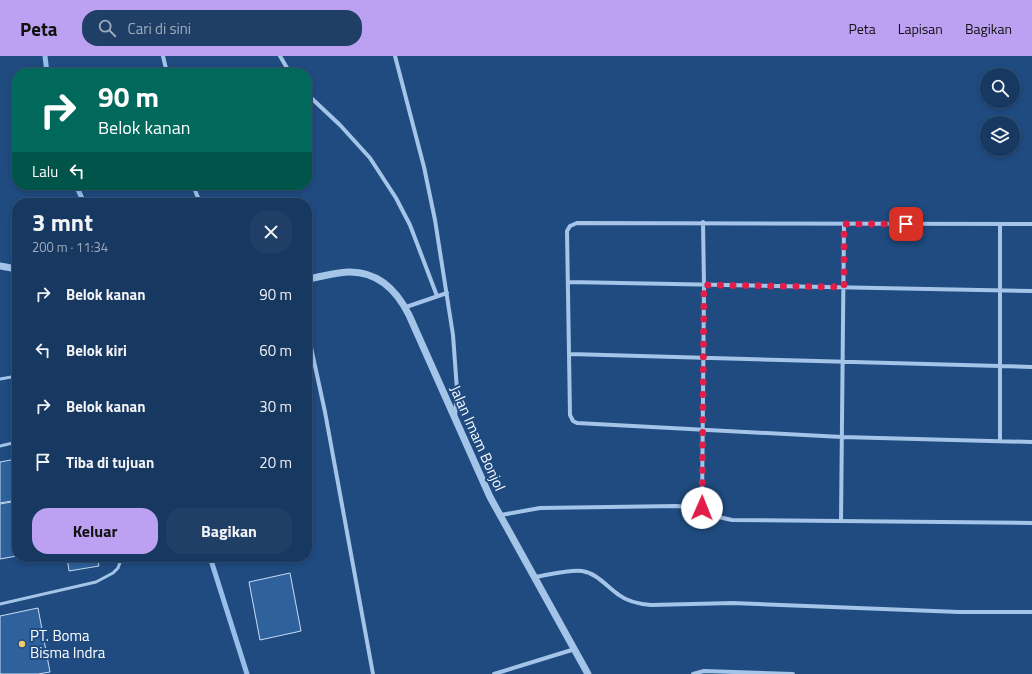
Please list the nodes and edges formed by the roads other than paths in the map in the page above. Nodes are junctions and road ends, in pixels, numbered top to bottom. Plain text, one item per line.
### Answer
1 (163, 56) edge
2 (280, 56) edge
3 (395, 56) edge
4 (165, 68) edge
5 (287, 68) edge
6 (312, 99) edge
7 (703, 222) junction
8 (844, 224) junction
9 (1000, 224) junction
10 (1032, 224) edge
11 (0, 266) edge
12 (12, 268) edge
13 (312, 279) edge
14 (569, 282) junction
15 (704, 285) junction
16 (844, 287) junction
17 (1000, 291) junction
18 (1032, 291) edge
19 (447, 293) junction
20 (437, 296) junction
21 (406, 307) junction
22 (312, 352) edge
23 (570, 354) junction
24 (704, 358) junction
25 (843, 361) junction
26 (1000, 366) junction
27 (1032, 367) edge
28 (12, 377) edge
29 (0, 379) edge
30 (455, 419) junction
31 (703, 431) junction
32 (842, 437) junction
33 (1000, 441) junction
34 (1032, 442) edge
35 (12, 443) edge
36 (0, 446) edge
37 (702, 508) junction
38 (501, 515) junction
39 (841, 521) junction
40 (1032, 524) edge
41 (120, 562) edge
42 (535, 577) junction
43 (0, 604) edge
44 (1032, 612) edge
45 (575, 649) junction
46 (373, 674) edge
47 (494, 674) edge
48 (588, 674) edge
49 (693, 674) edge
50 (793, 674) edge

1 - 4 street
2 - 5 street
3 - 19 street
6 - 20 street
7 - 8 street
7 - 14 street
7 - 15 street
8 - 9 street
8 - 16 street
9 - 10 street
9 - 17 street
11 - 12 street
13 - 21 street, Jalan Imam Bonjol
14 - 15 street
14 - 23 street
15 - 16 street
15 - 24 street
16 - 17 street
16 - 25 street
17 - 18 street
17 - 26 street
19 - 20 street
19 - 30 street
20 - 21 street
21 - 30 street, Jalan Imam Bonjol
22 - 46 street
23 - 24 street
23 - 31 street
24 - 25 street
24 - 31 street
25 - 26 street
25 - 32 street
26 - 27 street
26 - 33 street
28 - 29 lane
30 - 38 street, Jalan Imam Bonjol
31 - 32 street
31 - 37 street
32 - 33 street
32 - 39 street
33 - 34 street
35 - 36 lane
37 - 38 street
37 - 39 street
38 - 42 street, Jalan Imam Bonjol
39 - 40 street
41 - 43 lane
42 - 44 street
42 - 45 street, Jalan Imam Bonjol
45 - 47 street
45 - 48 street, Jalan Imam Bonjol
49 - 50 street

